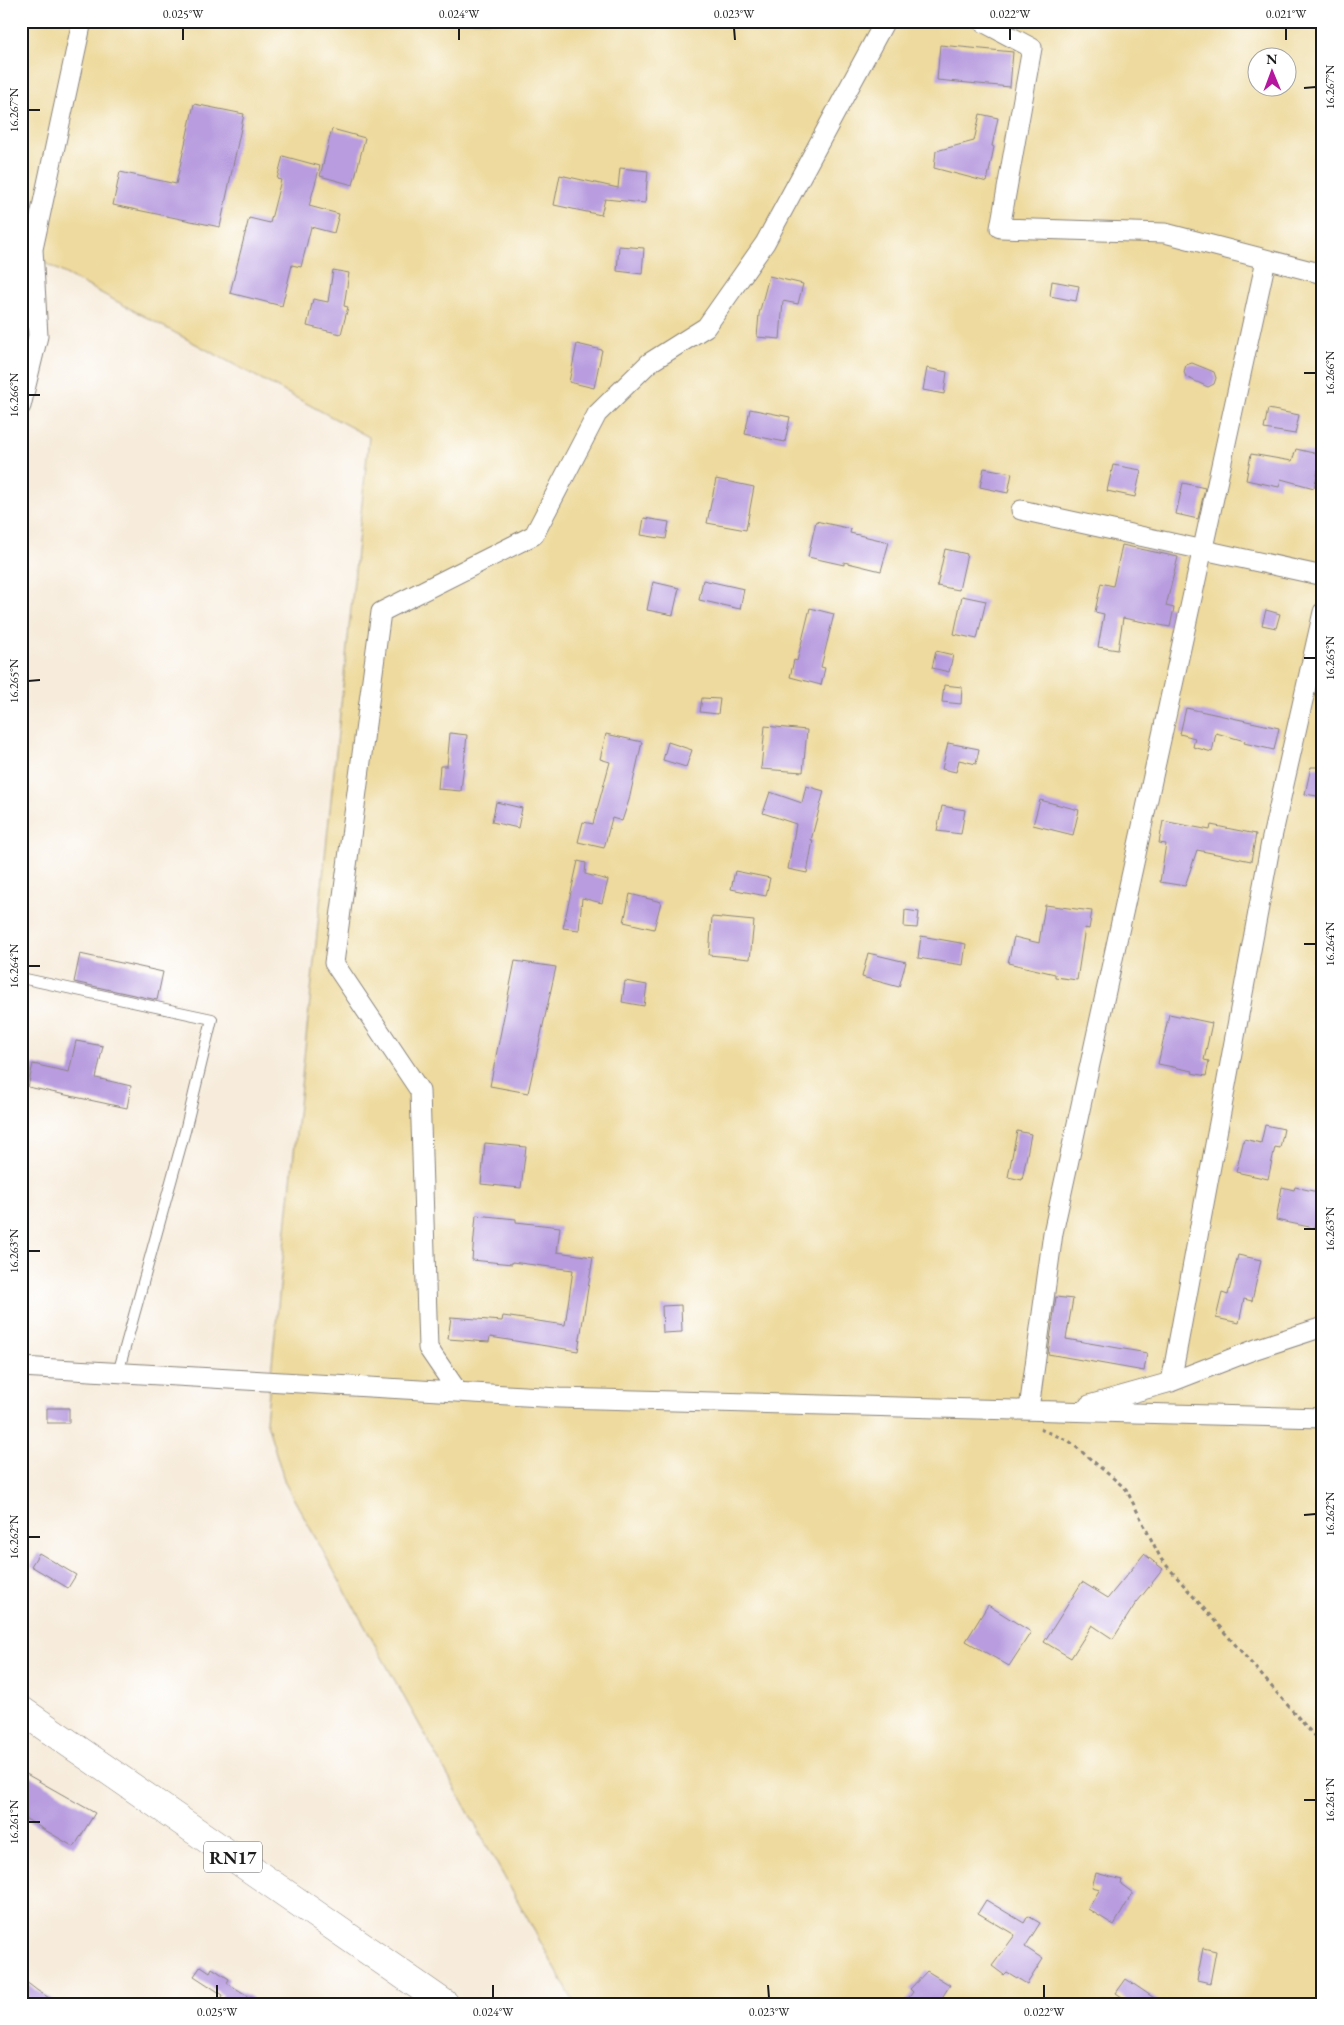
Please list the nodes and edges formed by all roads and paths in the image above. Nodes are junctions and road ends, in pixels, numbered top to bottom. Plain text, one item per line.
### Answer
1 (82, 21) edge
2 (885, 21) edge
3 (981, 21) edge
4 (1266, 260) junction
5 (1323, 274) edge
6 (21, 406) edge
7 (1021, 510) dead end
8 (1202, 550) junction
9 (1323, 576) edge
10 (1323, 612) edge
11 (21, 978) edge
12 (1323, 1327) edge
13 (21, 1367) edge
14 (118, 1373) junction
15 (1171, 1382) junction
16 (458, 1392) junction
17 (1068, 1410) junction
18 (1032, 1418) junction
19 (1323, 1418) edge
20 (21, 1710) edge
21 (1323, 1746) edge
22 (445, 2004) edge

1 - 6 street
2 - 16 street
3 - 4 street
4 - 5 street
4 - 8 street
7 - 8 street
8 - 9 street
8 - 18 street
10 - 15 street
11 - 14 lane
12 - 15 street
13 - 14 street
14 - 16 street
15 - 17 street
16 - 18 street
17 - 18 street
17 - 19 street
18 - 21 path
20 - 22 main road, RN17

